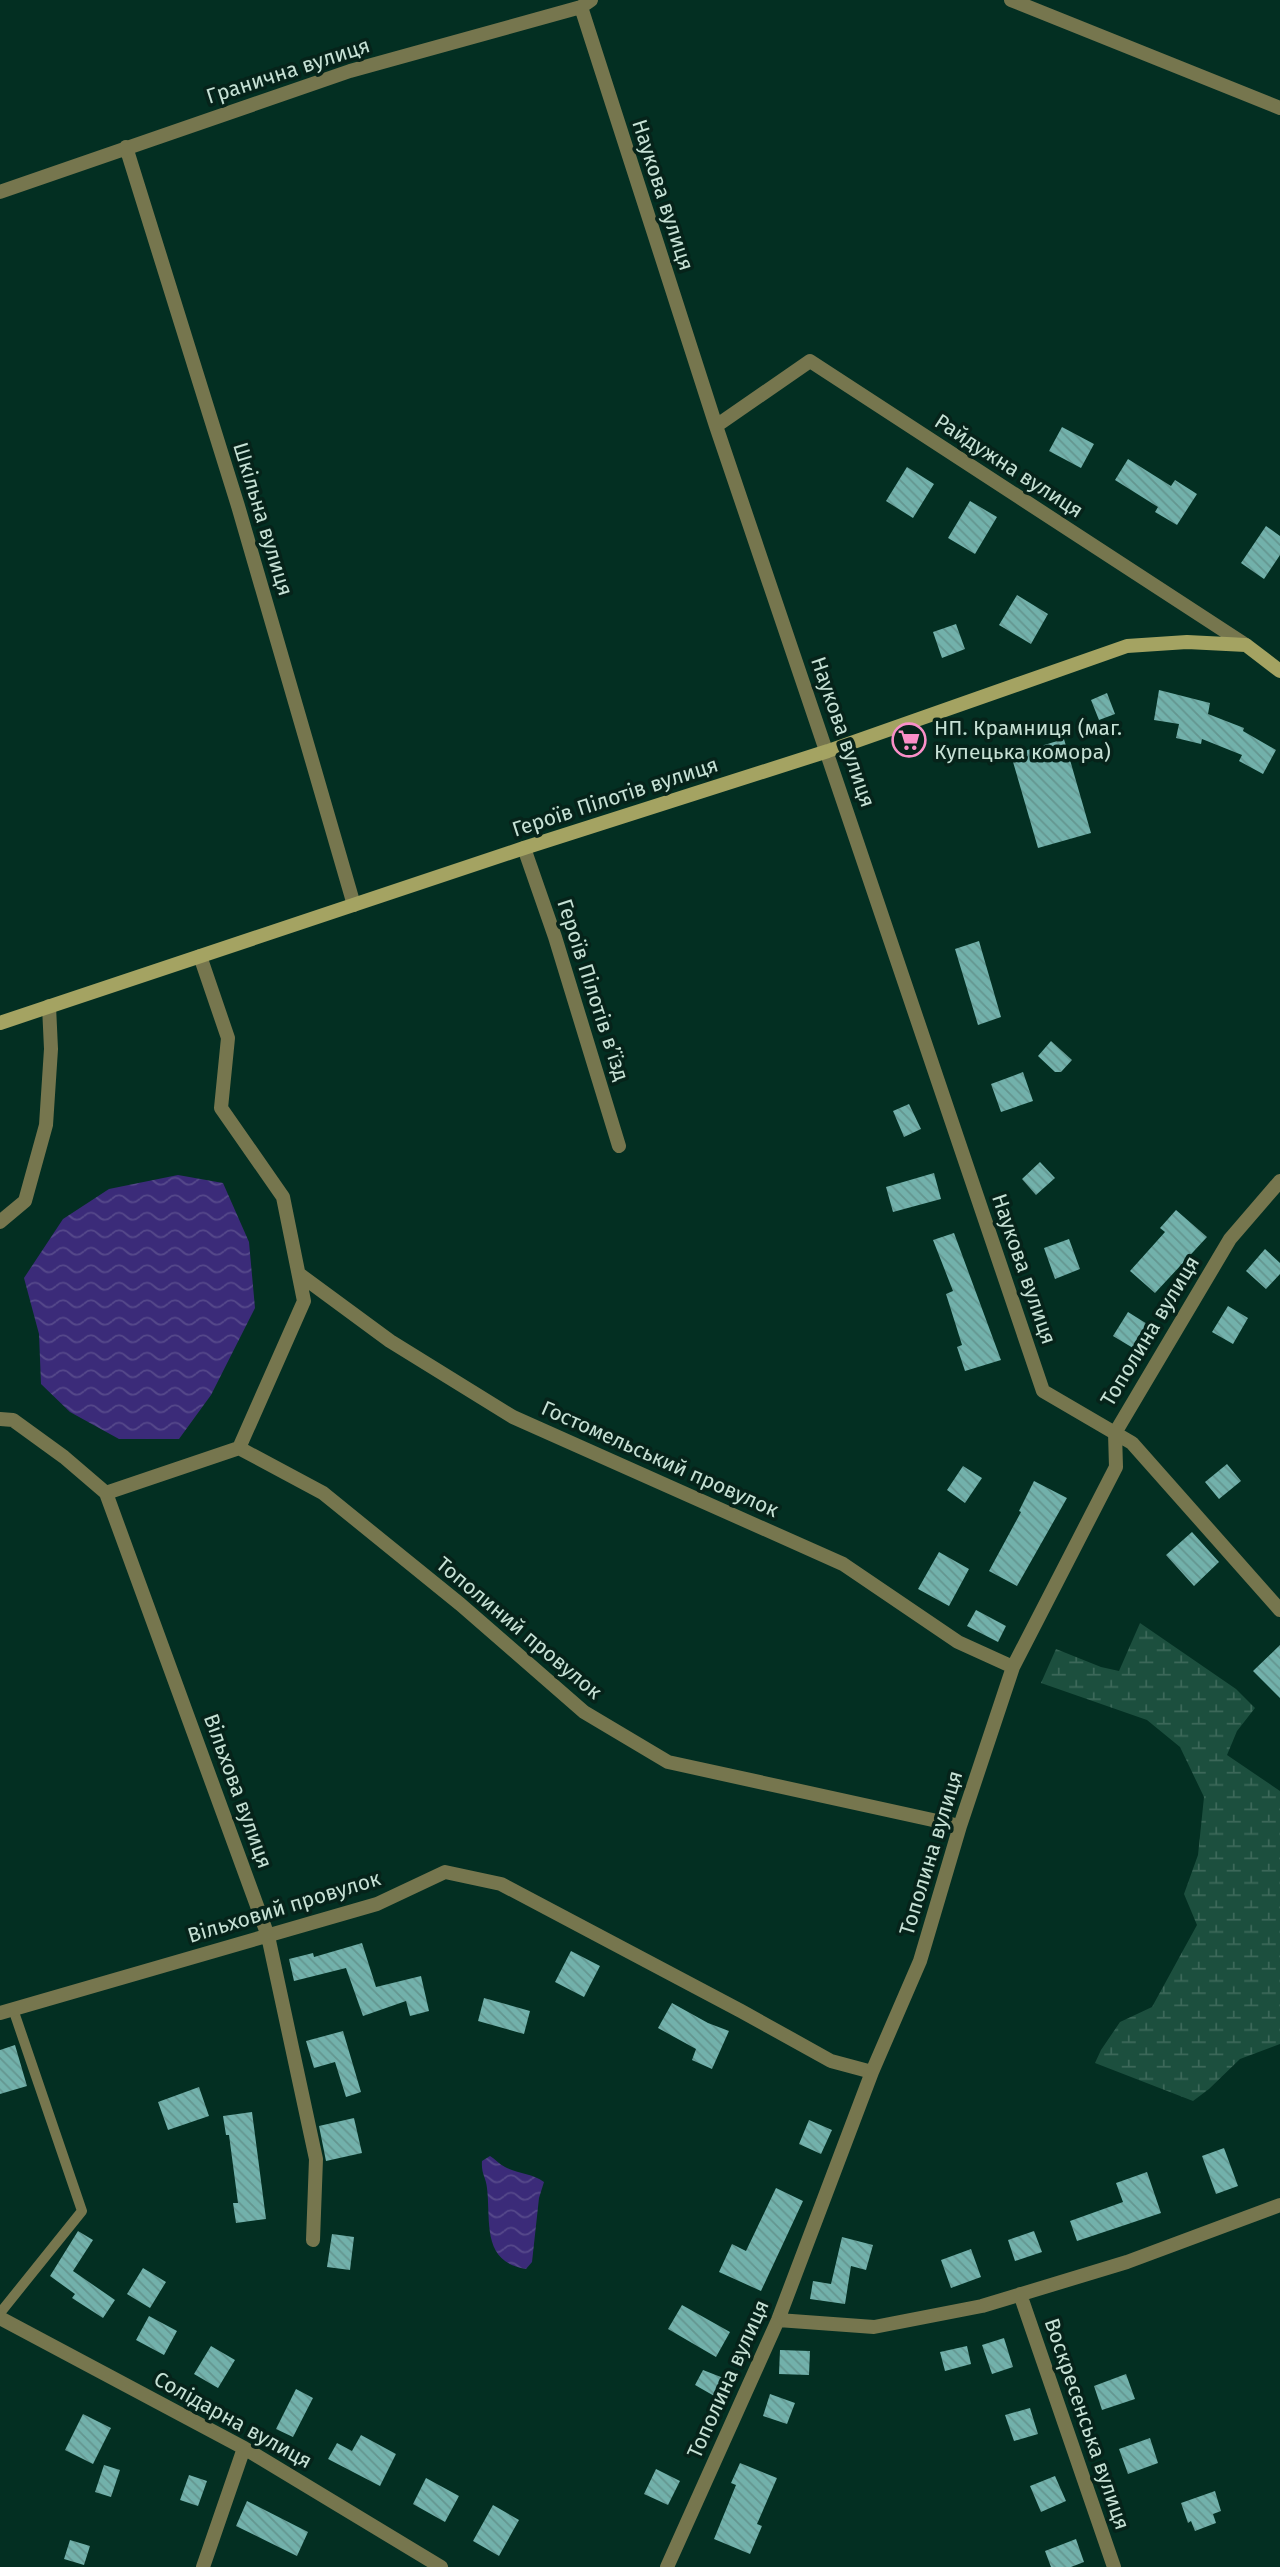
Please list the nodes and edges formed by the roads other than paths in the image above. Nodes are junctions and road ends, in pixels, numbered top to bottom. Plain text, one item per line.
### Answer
1 (1011, 0) edge
2 (586, 3) edge
3 (1280, 108) edge
4 (126, 148) junction
5 (0, 192) edge
6 (716, 426) junction
7 (1247, 645) junction
8 (1280, 671) edge
9 (828, 751) junction
10 (524, 848) junction
11 (355, 905) junction
12 (200, 956) junction
13 (49, 1006) junction
14 (0, 1023) edge
15 (620, 1146) dead end
16 (1280, 1181) edge
17 (0, 1222) edge
18 (299, 1274) junction
19 (0, 1419) edge
20 (1115, 1433) junction
21 (239, 1448) junction
22 (106, 1493) junction
23 (1280, 1610) edge
24 (1013, 1667) junction
25 (960, 1826) junction
26 (268, 1936) junction
27 (7, 2011) edge
28 (872, 2072) junction
29 (1280, 2206) edge
30 (313, 2240) dead end
31 (1020, 2294) junction
32 (0, 2315) edge
33 (778, 2320) junction
34 (244, 2448) junction
35 (203, 2567) edge
36 (441, 2567) edge
37 (667, 2567) edge
38 (1114, 2567) edge

1 - 3 street
2 - 4 street, Гранична вулиця
2 - 6 street, Наукова вулиця
4 - 5 street, Гранична вулиця
4 - 11 street, Шкільна вулиця
6 - 7 street, Райдужна вулиця
6 - 9 street, Наукова вулиця
7 - 8 street, Райдужна вулиця
7 - 9 street, Героїв Пілотів вулиця
9 - 10 street, Героїв Пілотів вулиця
9 - 20 street, Наукова вулиця
10 - 11 street, Героїв Пілотів вулиця
10 - 15 street, Героїв Пілотів в’їзд
11 - 12 street, Героїв Пілотів вулиця
12 - 13 street, Героїв Пілотів вулиця
12 - 18 street
13 - 14 street, Героїв Пілотів вулиця
13 - 17 street
16 - 20 street, Тополина вулиця
18 - 21 street
18 - 24 street, Гостомельський провулок
19 - 22 street, Вільхова вулиця
20 - 23 street, Наукова вулиця
20 - 24 street, Тополина вулиця
21 - 22 street
21 - 25 street, Тополиний провулок
22 - 26 street, Вільхова вулиця
24 - 25 street, Тополина вулиця
25 - 28 street, Тополина вулиця
26 - 27 street, Вільховий провулок
26 - 28 street, Вільховий провулок
26 - 30 street, Вільхова вулиця
27 - 32 lane
28 - 33 street, Тополина вулиця
29 - 31 street
31 - 33 street
31 - 38 street, Воскресенська вулиця
32 - 34 street, Солідарна вулиця
33 - 37 street, Тополина вулиця
34 - 35 street
34 - 36 street, Солідарна вулиця

